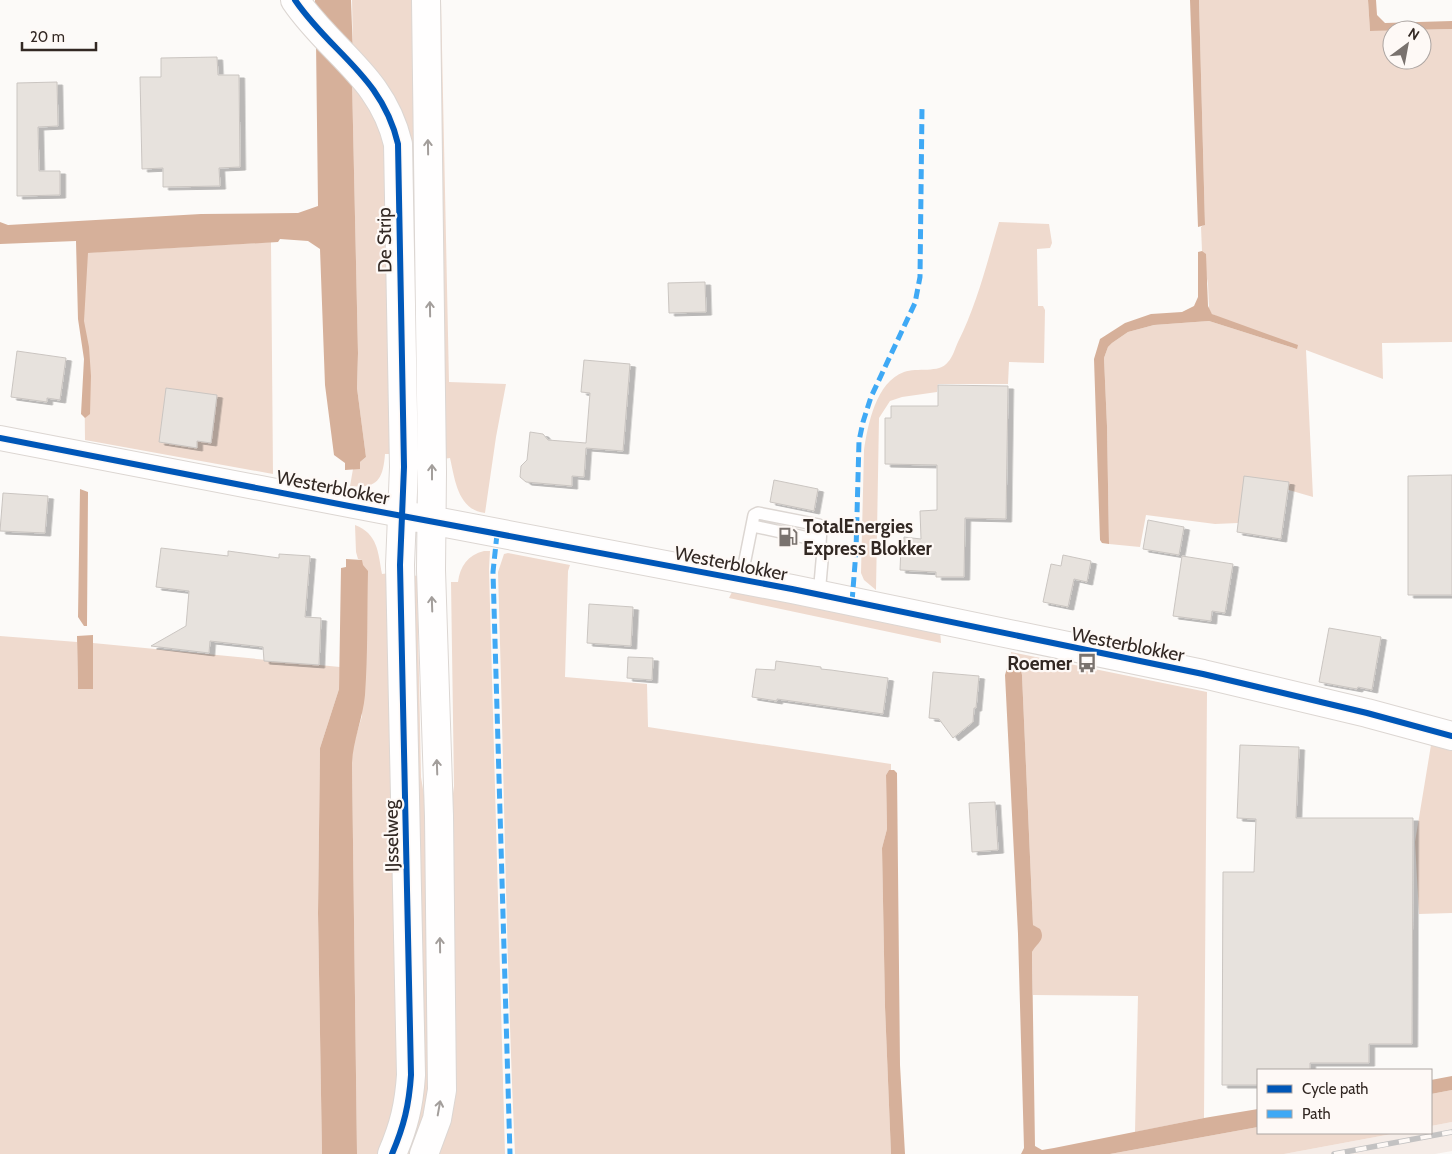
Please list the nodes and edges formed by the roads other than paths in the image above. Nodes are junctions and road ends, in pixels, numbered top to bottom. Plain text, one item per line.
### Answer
1 (426, 0) edge
2 (301, 9) edge
3 (0, 438) edge
4 (401, 515) junction
5 (432, 521) junction
6 (741, 580) junction
7 (819, 595) junction
8 (1452, 736) edge
9 (392, 1154) edge
10 (424, 1154) edge

5 -> 1 street
2 - 4 street, De Strip
3 - 4 street, Westerblokker
4 - 5 street, Westerblokker
4 - 9 street, IJsselweg
5 - 6 street, Westerblokker
10 -> 5 street
6 - 7 street, Westerblokker
6 - 7 lane
7 - 8 street, Westerblokker

